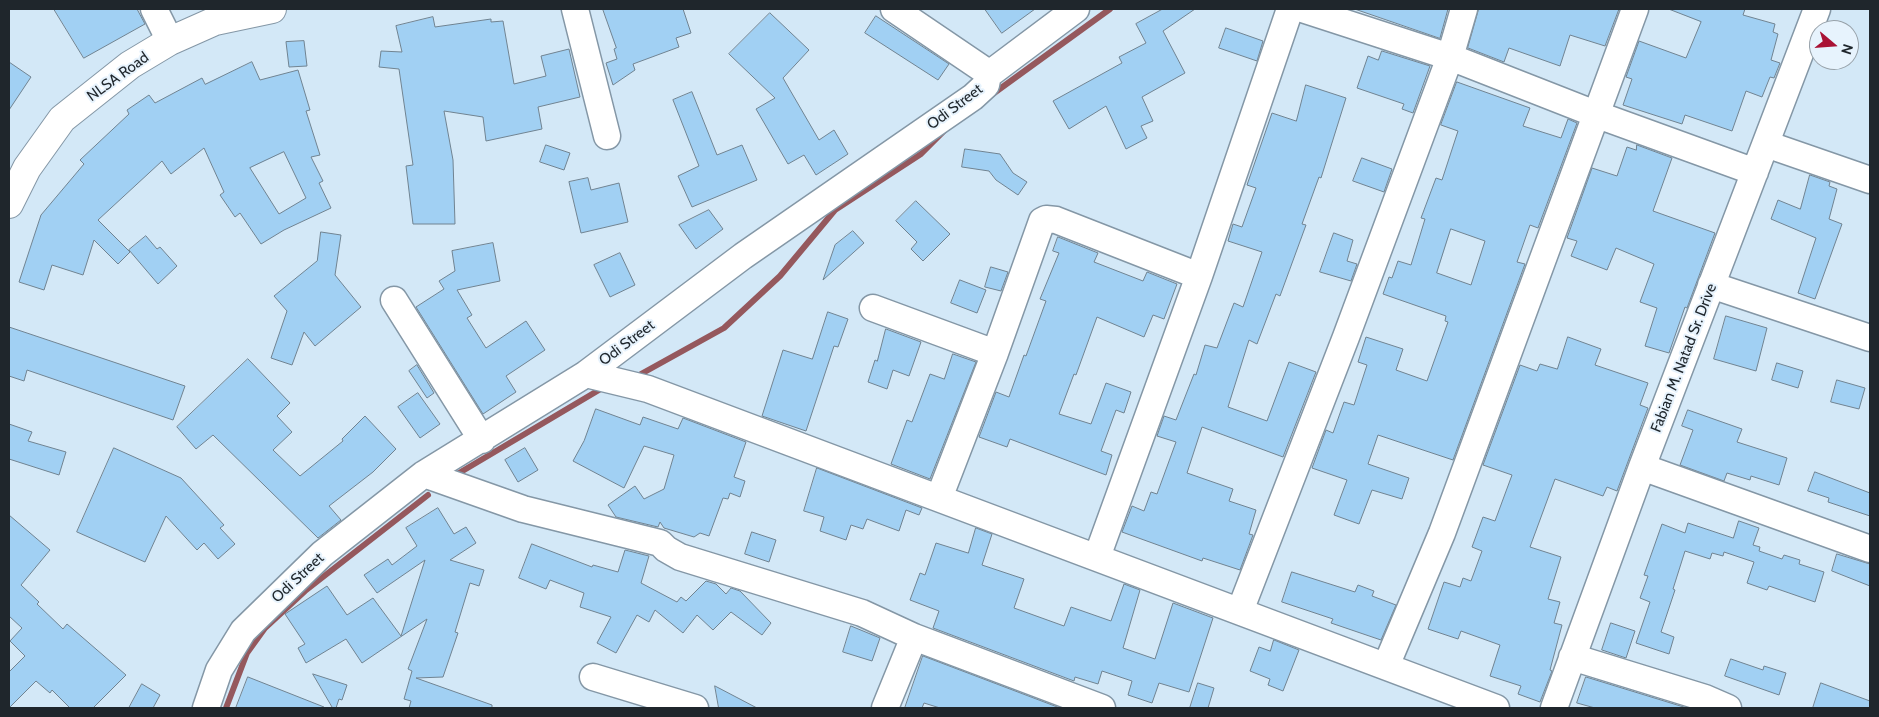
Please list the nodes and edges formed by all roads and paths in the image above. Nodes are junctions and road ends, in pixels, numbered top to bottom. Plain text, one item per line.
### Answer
1 (154, 9) edge
2 (272, 9) edge
3 (574, 9) edge
4 (894, 9) edge
5 (1076, 9) edge
6 (1290, 9) edge
7 (1302, 9) edge
8 (1464, 9) edge
9 (1635, 9) edge
10 (1817, 9) edge
11 (170, 41) junction
12 (1450, 57) junction
13 (988, 75) junction
14 (1598, 115) junction
15 (607, 136) dead end
16 (1766, 144) junction
17 (1754, 172) junction
18 (1870, 180) edge
19 (9, 204) edge
20 (1199, 276) junction
21 (1711, 285) junction
22 (394, 300) dead end
23 (873, 308) dead end
24 (1870, 338) edge
25 (995, 353) junction
26 (586, 374) junction
27 (482, 440) junction
28 (1642, 467) junction
29 (424, 474) junction
30 (939, 498) junction
31 (1870, 549) edge
32 (1097, 557) junction
33 (1240, 611) junction
34 (914, 637) junction
35 (1572, 657) junction
36 (1386, 666) junction
37 (593, 677) dead end
38 (1711, 705) edge
39 (206, 708) edge
40 (695, 708) edge
41 (886, 708) edge
42 (1102, 708) edge
43 (1496, 708) edge
44 (1554, 708) edge

1 - 11 street
2 - 11 main road, NLSA Road
3 - 15 street
4 - 13 street, Odi Street
5 - 13 street
6 - 20 street
7 - 12 street
8 - 12 street
9 - 14 street
10 - 16 street, Fabian M. Natad Sr. Drive
11 - 19 main road, NLSA Road
12 - 14 street
12 - 33 street
13 - 26 street, Odi Street
14 - 17 street
14 - 36 street
16 - 17 street, Fabian M. Natad Sr. Drive
16 - 18 street
17 - 21 street, Fabian M. Natad Sr. Drive
20 - 25 street
20 - 32 street
21 - 24 street
21 - 28 street, Fabian M. Natad Sr. Drive
22 - 27 street
23 - 25 street
25 - 30 street
26 - 27 street, Odi Street
26 - 30 street
27 - 29 street, Odi Street
28 - 31 street
28 - 35 street, Fabian M. Natad Sr. Drive
29 - 34 street
29 - 39 street, Odi Street
30 - 32 street
32 - 33 street
33 - 36 street
34 - 41 street
34 - 42 street
35 - 38 street
35 - 44 street, Fabian M. Natad Sr. Drive
36 - 43 street
37 - 40 street

